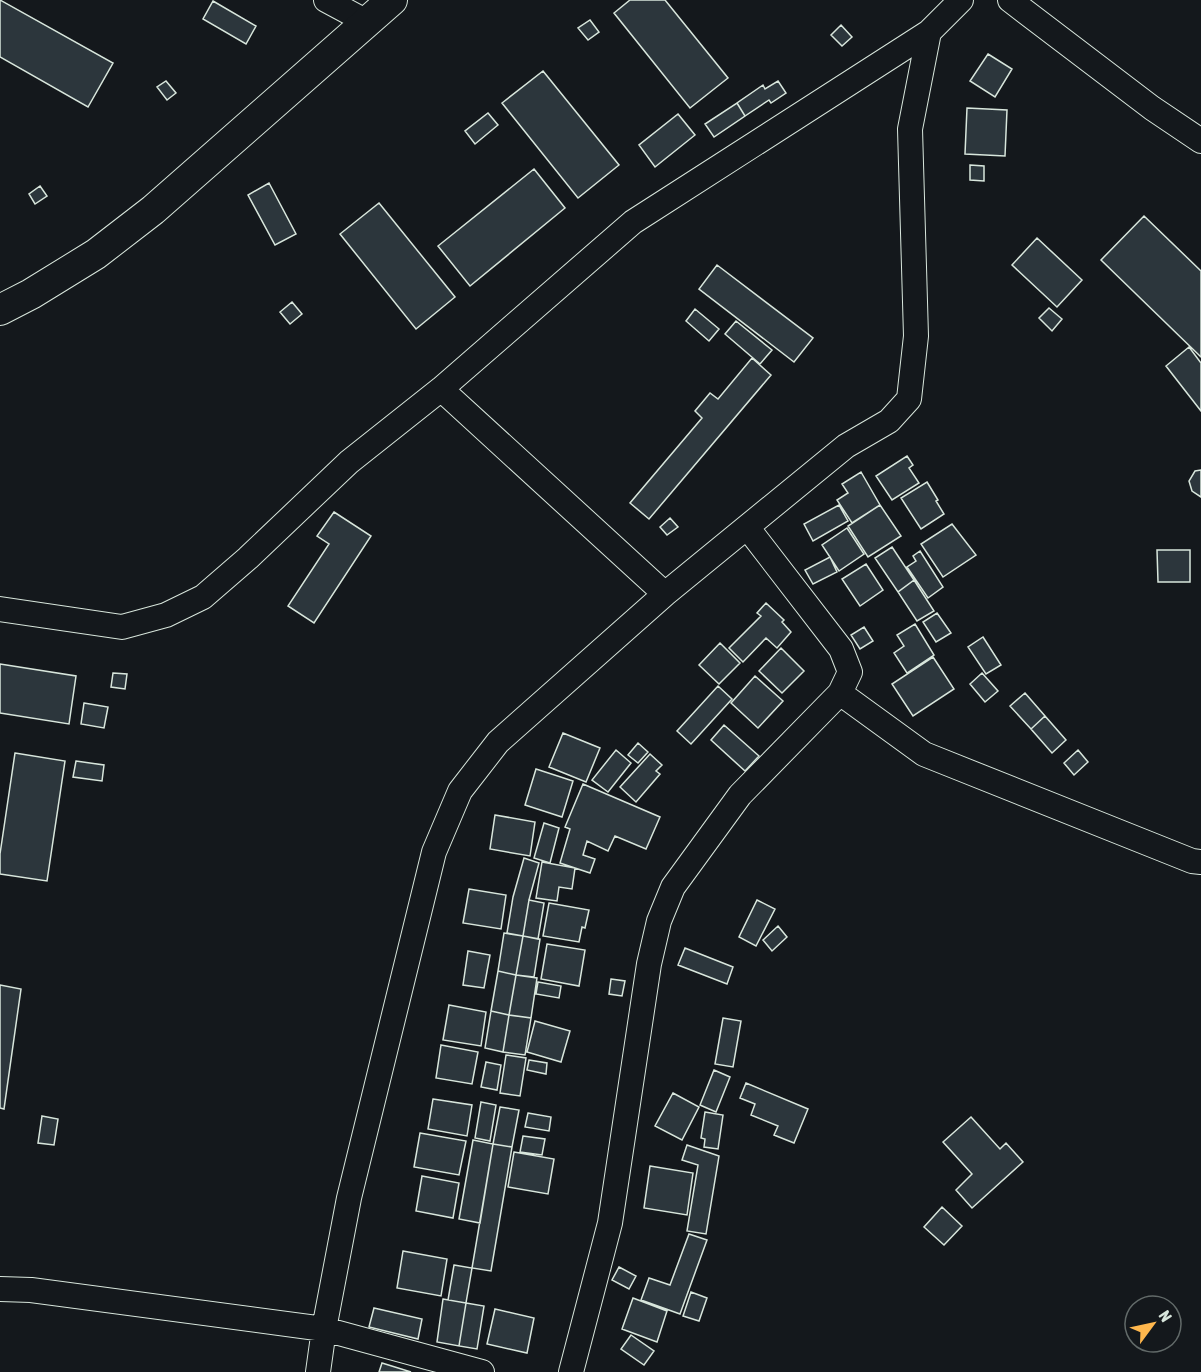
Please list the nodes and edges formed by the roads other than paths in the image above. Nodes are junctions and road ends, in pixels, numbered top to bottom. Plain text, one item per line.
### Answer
1 (326, 0) edge
2 (392, 0) edge
3 (961, 0) edge
4 (1010, 0) edge
5 (367, 22) junction
6 (929, 32) junction
7 (1201, 141) edge
8 (0, 310) edge
9 (441, 389) junction
10 (747, 527) junction
11 (665, 594) junction
12 (0, 609) edge
13 (840, 693) junction
14 (1201, 862) edge
15 (0, 1289) edge
16 (324, 1329) junction
17 (318, 1372) edge
18 (482, 1372) edge
19 (571, 1372) edge

1 - 5 street
2 - 5 street
3 - 6 street
4 - 7 street
5 - 8 street
6 - 9 street
6 - 10 street
9 - 11 street
9 - 12 street
10 - 11 street
10 - 13 street
11 - 16 street
13 - 14 street
13 - 19 street
15 - 16 street
16 - 17 street
16 - 18 street

